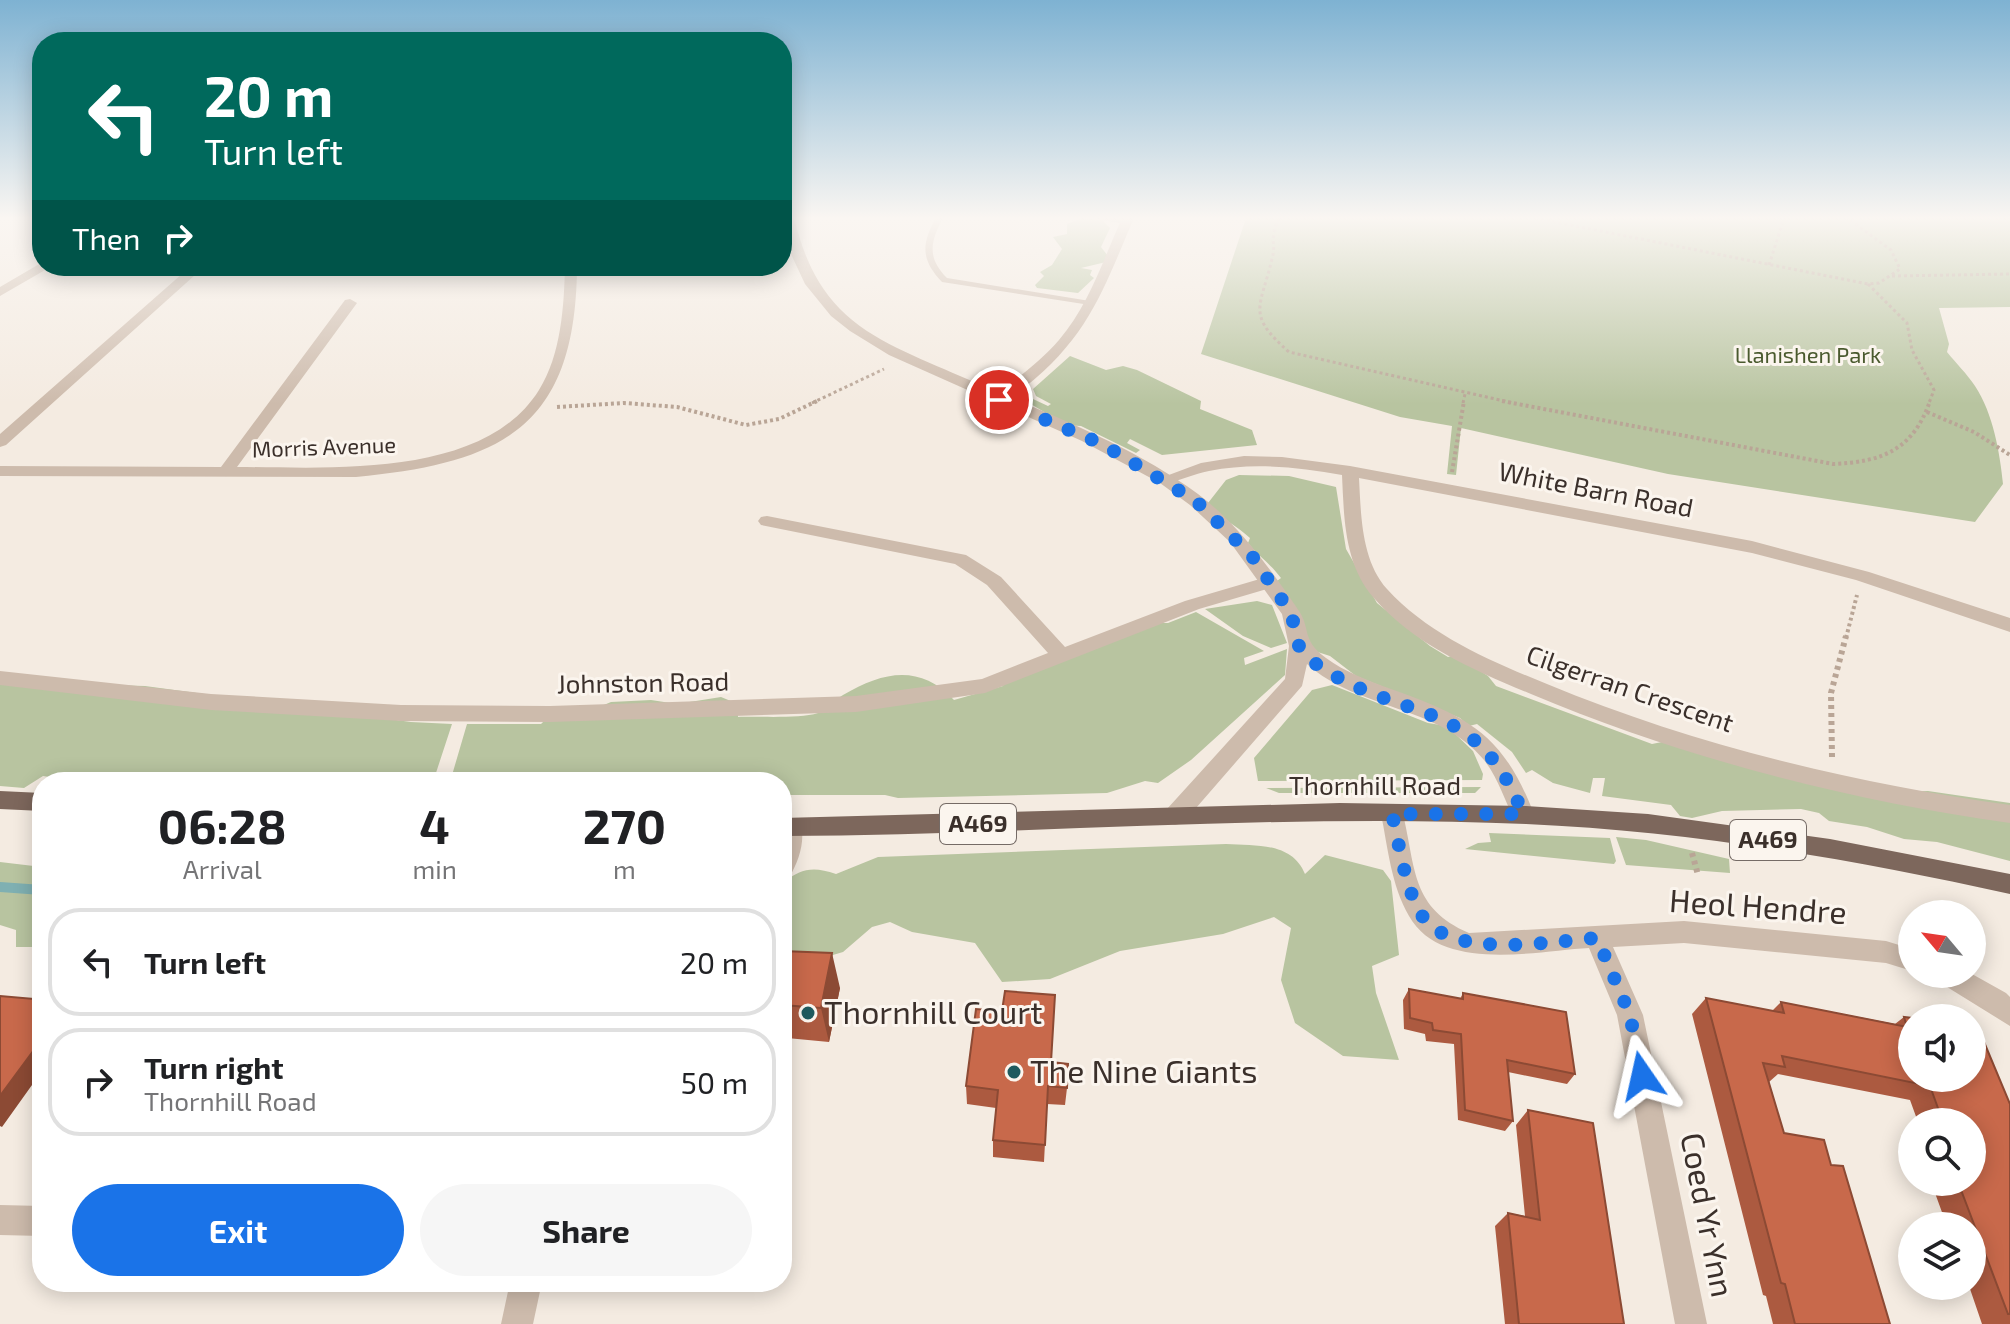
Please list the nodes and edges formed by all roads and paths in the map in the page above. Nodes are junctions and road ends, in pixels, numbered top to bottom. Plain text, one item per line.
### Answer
1 (22, 280) edge
2 (183, 280) edge
3 (570, 280) edge
4 (811, 280) edge
5 (945, 280) edge
6 (1100, 280) edge
7 (1267, 280) edge
8 (1846, 280) edge
9 (1881, 280) edge
10 (1868, 284) junction
11 (0, 292) edge
12 (350, 303) dead end
13 (1090, 303) junction
14 (889, 367) dead end
15 (1465, 394) junction
16 (999, 400) junction
17 (545, 407) dead end
18 (1927, 412) junction
19 (0, 442) edge
20 (2010, 455) edge
21 (0, 471) edge
22 (1350, 471) junction
23 (225, 472) junction
24 (1451, 477) dead end
25 (1166, 479) junction
26 (767, 521) dead end
27 (1270, 582) junction
28 (1860, 584) dead end
29 (2010, 625) edge
30 (1299, 646) junction
31 (1062, 656) junction
32 (0, 678) edge
33 (1832, 766) dead end
34 (0, 800) edge
35 (32, 802) edge
36 (1392, 814) junction
37 (1523, 814) junction
38 (2010, 814) edge
39 (1175, 816) junction
40 (792, 827) edge
41 (1691, 850) dead end
42 (1698, 875) dead end
43 (2010, 884) edge
44 (1597, 938) junction
45 (1898, 956) edge
46 (1972, 988) edge
47 (2010, 1014) edge
48 (0, 1220) edge
49 (32, 1221) edge
50 (524, 1292) edge
51 (517, 1324) edge
52 (1691, 1324) edge

1 - 11 street
2 - 19 street
3 - 23 street, Morris Avenue
4 - 16 street
5 - 13 lane
6 - 13 street
7 - 15 path
8 - 10 path
9 - 10 path
10 - 18 path
12 - 23 street
13 - 16 street
14 - 17 path
15 - 18 path
15 - 24 path
16 - 25 street
18 - 20 path
21 - 23 street, Morris Avenue
22 - 25 street, White Barn Road
22 - 29 street, White Barn Road
22 - 38 street, Cilgerran Crescent
25 - 27 street
26 - 31 street
27 - 30 street
27 - 31 street, Johnston Road
28 - 33 path
30 - 37 street
30 - 39 street
31 - 32 street, Johnston Road
34 - 35 main road
36 - 37 main road, Thornhill Road / A469
36 - 39 main road, Thornhill Road / A469
36 - 44 street, Heol Hendre
37 - 43 main road, Thornhill Road / A469
39 - 40 main road, Thornhill Road / A469
41 - 42 path
44 - 45 street, Heol Hendre
44 - 52 street, Coed Yr Ynn
46 - 47 street
48 - 49 street
50 - 51 street

